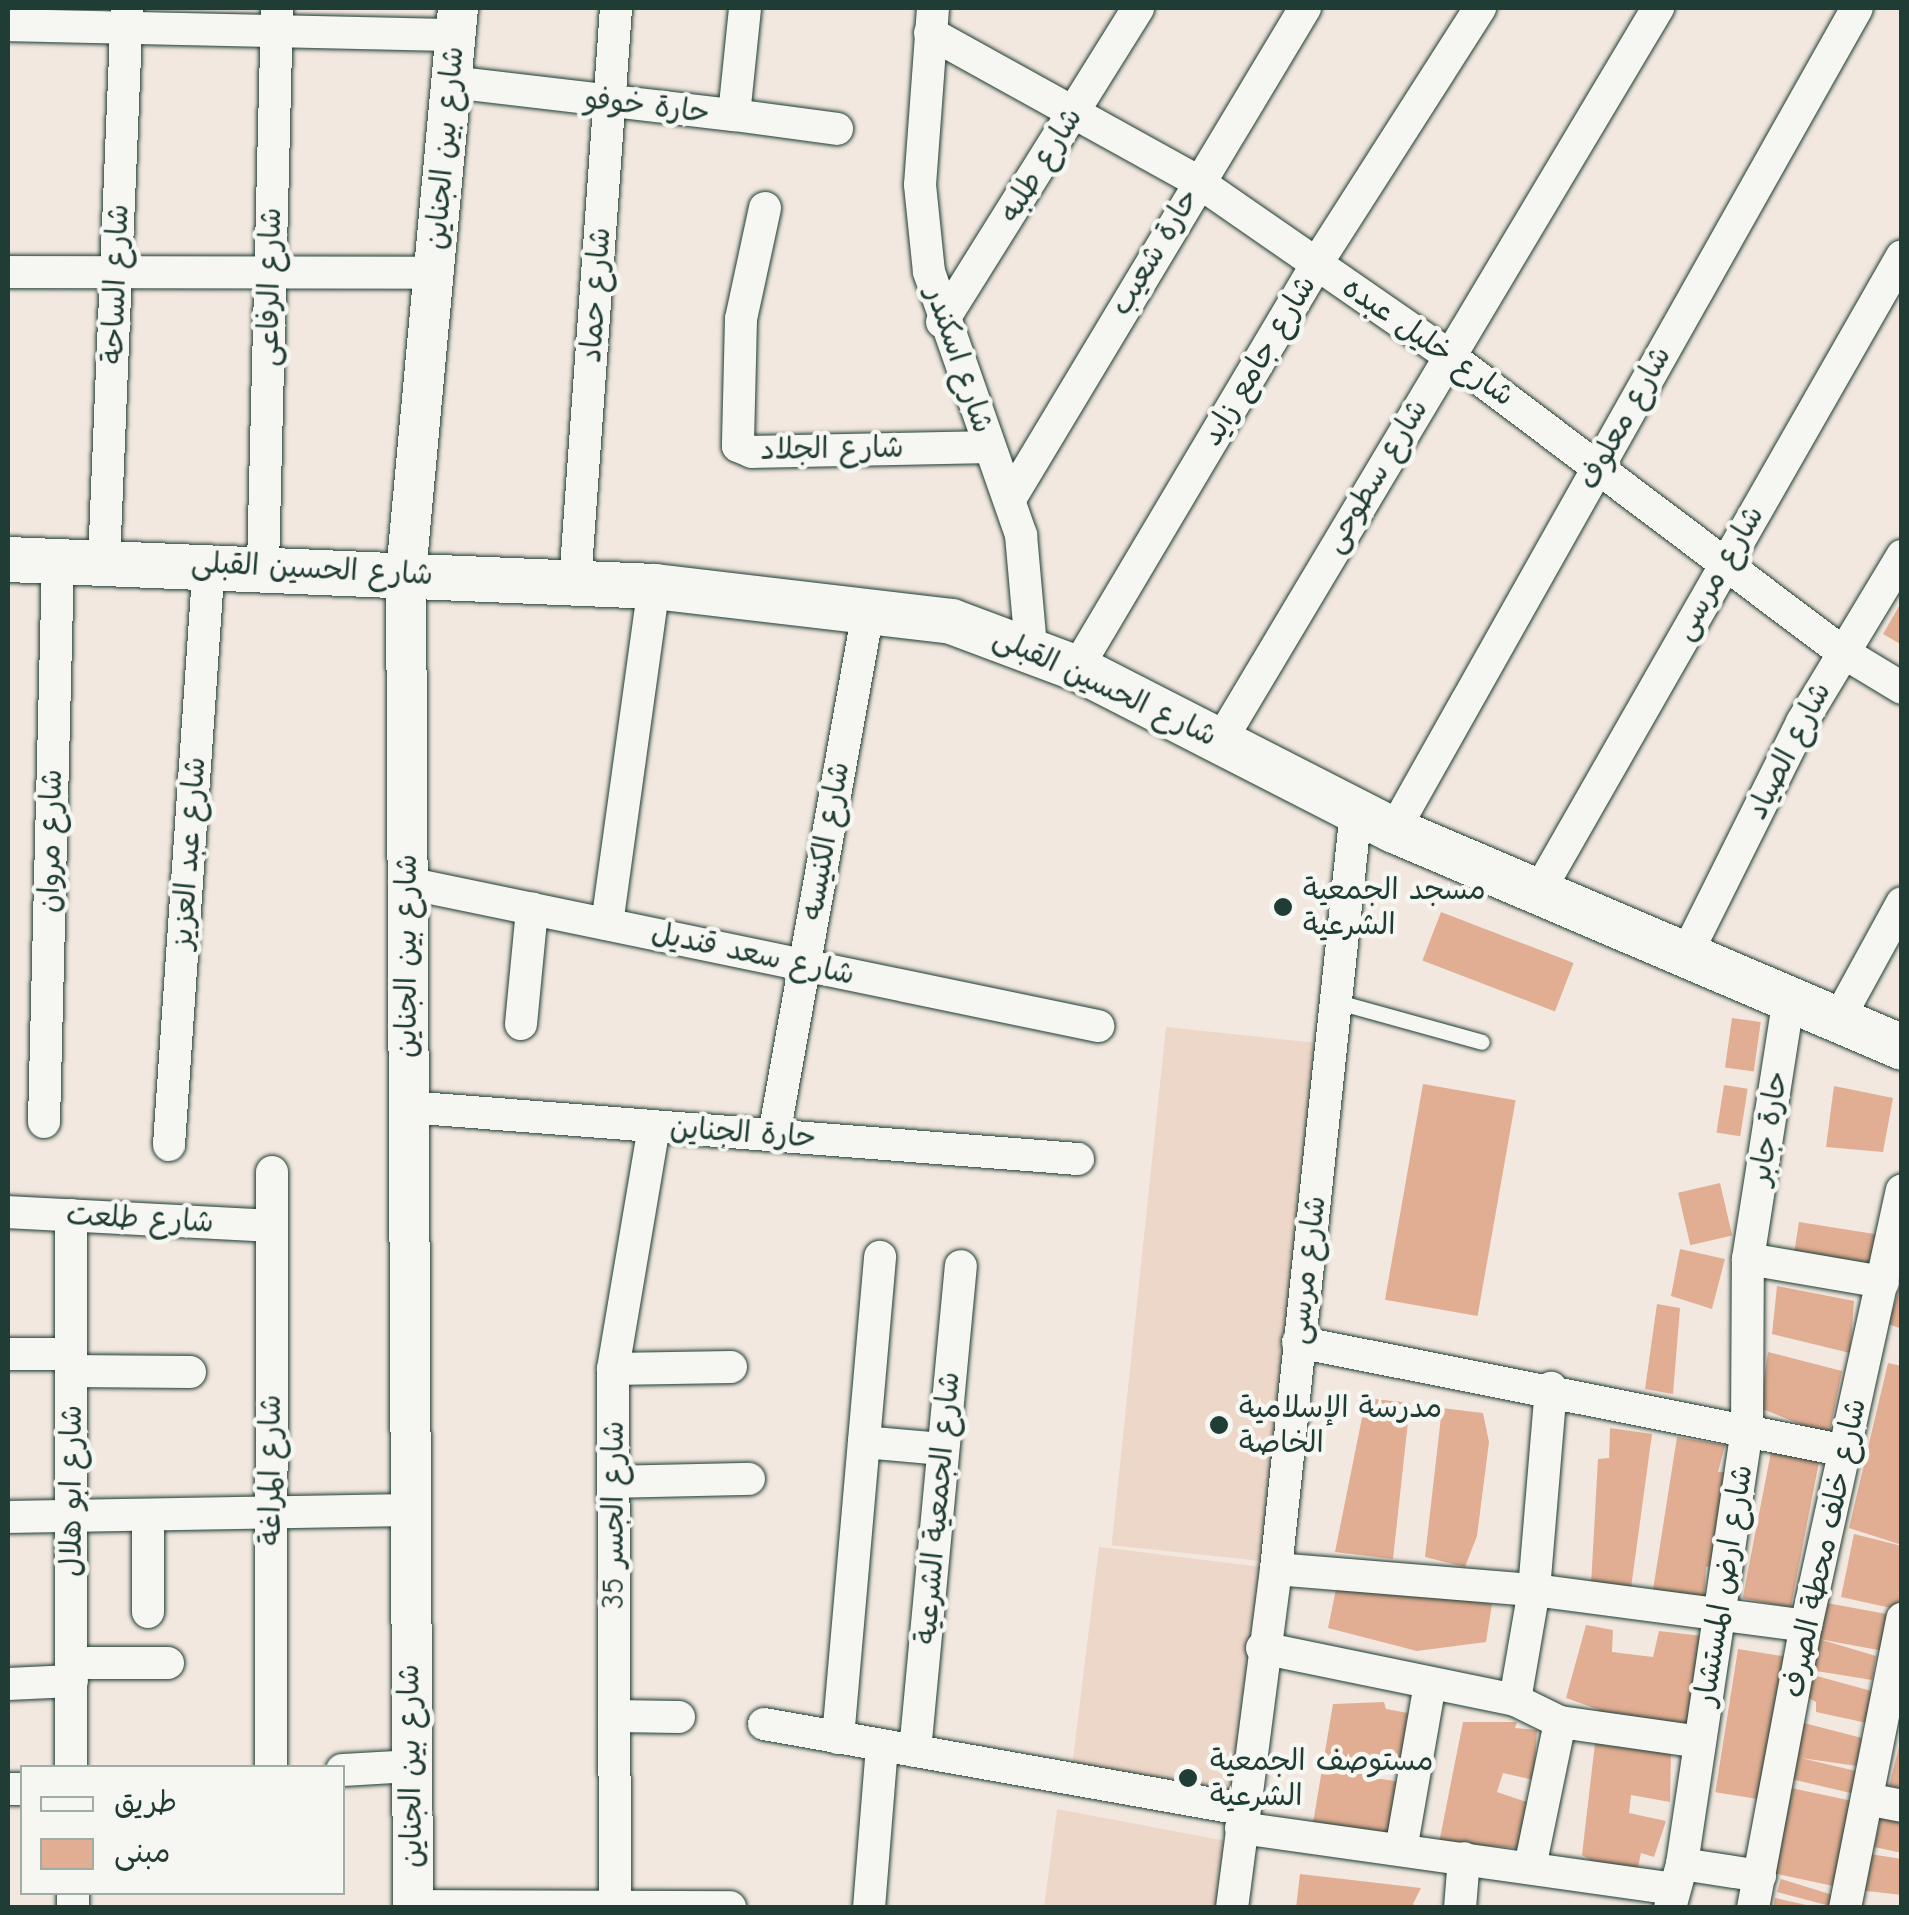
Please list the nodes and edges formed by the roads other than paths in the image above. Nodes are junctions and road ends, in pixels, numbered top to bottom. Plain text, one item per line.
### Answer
1 (616, 8) edge
2 (746, 8) edge
3 (1135, 8) edge
4 (1305, 8) edge
5 (1480, 8) edge
6 (1658, 8) edge
7 (1857, 8) edge
8 (127, 18) edge
9 (276, 19) edge
10 (931, 20) edge
11 (456, 21) edge
12 (8, 25) edge
13 (452, 82) junction
14 (610, 101) junction
15 (1076, 110) junction
16 (734, 116) junction
17 (837, 129) dead end
18 (1197, 181) junction
19 (764, 208) dead end
20 (1901, 257) edge
21 (1317, 263) junction
22 (8, 272) edge
23 (116, 272) junction
24 (270, 272) junction
25 (434, 273) junction
26 (942, 322) junction
27 (1448, 355) junction
28 (989, 447) junction
29 (1598, 465) junction
30 (1010, 499) junction
31 (1902, 556) edge
32 (8, 559) edge
33 (58, 560) junction
34 (104, 560) junction
35 (210, 562) junction
36 (1725, 562) junction
37 (263, 566) junction
38 (406, 573) junction
39 (575, 582) junction
40 (654, 586) junction
41 (869, 606) junction
42 (1030, 648) junction
43 (1841, 651) junction
44 (1076, 668) junction
45 (1902, 688) edge
46 (1220, 740) junction
47 (1375, 820) junction
48 (407, 883) junction
49 (1539, 891) junction
50 (1902, 903) edge
51 (532, 909) junction
52 (606, 924) junction
53 (1687, 953) junction
54 (804, 965) junction
55 (1789, 997) junction
56 (1338, 1002) junction
57 (1839, 1018) junction
58 (522, 1024) dead end
59 (1098, 1026) dead end
60 (1482, 1042) dead end
61 (1902, 1048) edge
62 (407, 1107) junction
63 (44, 1122) dead end
64 (654, 1126) junction
65 (774, 1135) junction
66 (169, 1144) dead end
67 (1078, 1159) dead end
68 (272, 1172) dead end
69 (1902, 1190) edge
70 (8, 1212) edge
71 (70, 1215) junction
72 (272, 1226) junction
73 (880, 1257) dead end
74 (1748, 1260) junction
75 (961, 1266) dead end
76 (1883, 1282) junction
77 (1298, 1342) junction
78 (8, 1354) edge
79 (71, 1362) junction
80 (731, 1367) dead end
81 (613, 1369) junction
82 (190, 1372) dead end
83 (1551, 1388) junction
84 (1747, 1429) junction
85 (864, 1442) junction
86 (943, 1449) junction
87 (1846, 1451) junction
88 (749, 1479) dead end
89 (613, 1482) junction
90 (408, 1510) junction
91 (271, 1512) junction
92 (148, 1514) junction
93 (72, 1516) junction
94 (8, 1517) edge
95 (1276, 1569) junction
96 (1534, 1590) junction
97 (148, 1612) dead end
98 (1720, 1616) junction
99 (1902, 1619) edge
100 (1806, 1626) junction
101 (1262, 1648) junction
102 (168, 1664) dead end
103 (72, 1672) junction
104 (1430, 1683) junction
105 (8, 1684) edge
106 (1515, 1700) junction
107 (614, 1716) junction
108 (680, 1717) dead end
109 (1560, 1722) junction
110 (764, 1724) dead end
111 (838, 1738) junction
112 (1700, 1742) junction
113 (882, 1746) junction
114 (914, 1752) junction
115 (71, 1765) edge
116 (271, 1765) edge
117 (411, 1766) junction
118 (345, 1770) edge
119 (1867, 1799) junction
120 (1902, 1806) edge
121 (1242, 1819) junction
122 (1401, 1850) junction
123 (1464, 1858) junction
124 (1530, 1867) junction
125 (1675, 1887) edge
126 (1757, 1892) edge
127 (413, 1907) edge
128 (616, 1907) edge
129 (730, 1907) edge
130 (869, 1908) edge
131 (1232, 1908) edge
132 (1460, 1908) edge
133 (1845, 1908) edge

1 - 14 street, شارع حماد
2 - 16 street, حارة خوفو
3 - 15 street, شارع طلبه
4 - 18 street, حارة شعيب
5 - 21 street, شارع جامع زايد
6 - 27 street, شارع سطوحى
7 - 29 street, شارع معلوف
8 - 9 street
8 - 12 street
8 - 23 street, شارع الساحة
9 - 11 street
9 - 24 street, شارع الرفاعى
10 - 15 street, شارع خليل عبده
10 - 26 street, شارع اسكندر
11 - 13 street, شارع بين الجناين
13 - 14 street, حارة خوفو
13 - 25 street, شارع بين الجناين
14 - 16 street, حارة خوفو
14 - 39 street, شارع حماد
15 - 18 street, شارع خليل عبده
15 - 26 street, شارع طلبه
16 - 17 street
18 - 21 street, شارع خليل عبده
18 - 30 street, حارة شعيب
19 - 28 street, شارع الجلاد
20 - 36 street, شارع مرسى
21 - 27 street, شارع خليل عبده
21 - 44 street, شارع جامع زايد
22 - 23 street
23 - 24 street
23 - 34 street, شارع الساحة
24 - 25 street
24 - 37 street, شارع الرفاعى
25 - 38 street, شارع بين الجناين
26 - 28 street, شارع اسكندر
27 - 29 street, شارع خليل عبده
27 - 46 street, شارع سطوحى
28 - 30 street, شارع اسكندر
29 - 36 street, شارع خليل عبده
29 - 47 street, شارع معلوف
30 - 42 street, شارع اسكندر
31 - 43 street, شارع الصياد
32 - 33 main road, شارع الحسين القبلى
33 - 34 main road, شارع الحسين القبلى
33 - 63 street, شارع مروان
34 - 35 main road, شارع الحسين القبلى
35 - 37 main road, شارع الحسين القبلى
35 - 66 street, شارع عبد العزيز
36 - 43 street, شارع خليل عبده
36 - 49 street, شارع مرسى
37 - 38 main road, شارع الحسين القبلى
38 - 39 main road, شارع الحسين القبلى
38 - 48 street, شارع بين الجناين
39 - 40 main road, شارع الحسين القبلى
40 - 41 main road, شارع الحسين القبلى
40 - 52 street
41 - 42 main road, شارع الحسين القبلى
41 - 54 street, شارع الكنيسه
42 - 44 main road, شارع الحسين القبلى
43 - 45 street, شارع خليل عبده
43 - 53 street, شارع الصياد
44 - 46 main road, شارع الحسين القبلى
46 - 47 main road, شارع الحسين القبلى
47 - 49 main road, شارع الحسين القبلى
47 - 56 street, شارع مرسى
48 - 51 street, شارع سعد قنديل
48 - 62 street, شارع بين الجناين
49 - 53 main road, شارع الحسين القبلى
50 - 57 street
51 - 52 street, شارع سعد قنديل
51 - 58 street
52 - 54 street, شارع سعد قنديل
53 - 55 main road, شارع الحسين القبلى
54 - 59 street, شارع سعد قنديل
54 - 65 street, شارع الكنيسه
55 - 57 main road, شارع الحسين القبلى
55 - 74 street, حارة جابر
56 - 60 lane
56 - 77 street, شارع مرسى
57 - 61 main road, شارع الحسين القبلى
62 - 64 street, حارة الجناين
62 - 90 street, شارع بين الجناين
64 - 65 street, حارة الجناين
64 - 81 street, شارع الجسر 35
65 - 67 street, حارة الجناين
68 - 72 street, شارع المراغة
69 - 76 street, شارع خلف محطة الصرف
70 - 71 street, شارع طلعت
71 - 72 street, شارع طلعت
71 - 79 street, شارع ابو هلال
72 - 91 street, شارع المراغة
73 - 85 street
74 - 76 street
74 - 84 street, شارع ارض المستشار
75 - 86 street, شارع الجمعية الشرعية
76 - 87 street, شارع خلف محطة الصرف
77 - 83 street
77 - 95 street, شارع مرسى
78 - 79 street
79 - 82 street
79 - 93 street, شارع ابو هلال
80 - 81 street
81 - 89 street, شارع الجسر 35
83 - 84 street
83 - 96 street
84 - 87 street
84 - 98 street, شارع ارض المستشار
85 - 86 street
85 - 111 street
86 - 114 street, شارع الجمعية الشرعية
87 - 100 street, شارع خلف محطة الصرف
88 - 89 street
89 - 107 street, شارع الجسر 35
90 - 91 street
90 - 117 street, شارع بين الجناين
91 - 92 street
91 - 116 street, شارع المراغة
92 - 93 street
92 - 97 street
93 - 94 street
93 - 103 street, شارع ابو هلال
95 - 96 street
95 - 101 street, شارع مرسى
96 - 98 street
96 - 106 street
98 - 100 street
98 - 112 street, شارع ارض المستشار
99 - 119 street
100 - 126 street, شارع خلف محطة الصرف
101 - 104 street
101 - 121 street, شارع مرسى
102 - 103 street
103 - 105 street
103 - 115 street, شارع ابو هلال
104 - 106 street
104 - 122 street
106 - 109 street
107 - 108 street
107 - 128 street, شارع الجسر 35
109 - 112 street
109 - 124 street
110 - 111 street
111 - 113 street
112 - 125 street, شارع ارض المستشار
113 - 114 street
113 - 130 street
114 - 121 street
117 - 118 street
117 - 127 street, شارع بين الجناين
119 - 120 street
119 - 133 street
121 - 122 street
121 - 131 street, شارع مرسى
122 - 123 street
123 - 124 street
123 - 132 street
124 - 125 street
125 - 126 street
127 - 128 street
128 - 129 street

